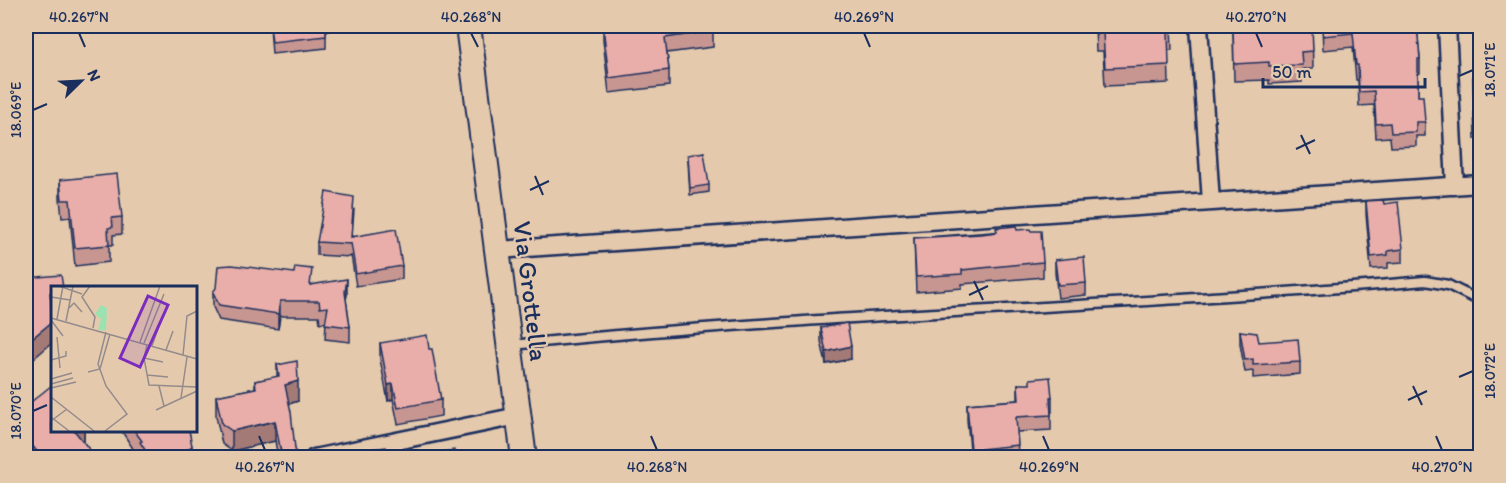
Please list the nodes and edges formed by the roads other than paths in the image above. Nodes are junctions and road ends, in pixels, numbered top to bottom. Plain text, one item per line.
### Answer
1 (468, 26) edge
2 (1199, 26) edge
3 (1447, 26) edge
4 (1480, 184) edge
5 (1455, 186) junction
6 (1211, 202) junction
7 (497, 250) junction
8 (1480, 301) edge
9 (509, 345) junction
10 (518, 416) junction
11 (314, 458) edge
12 (524, 458) edge

1 - 7 street, Via Grottella
2 - 6 street
3 - 5 street
4 - 5 street
5 - 6 street
6 - 7 street
7 - 9 street, Via Grottella
8 - 9 lane
9 - 10 street, Via Grottella
10 - 11 street
10 - 12 street, Via Grottella

